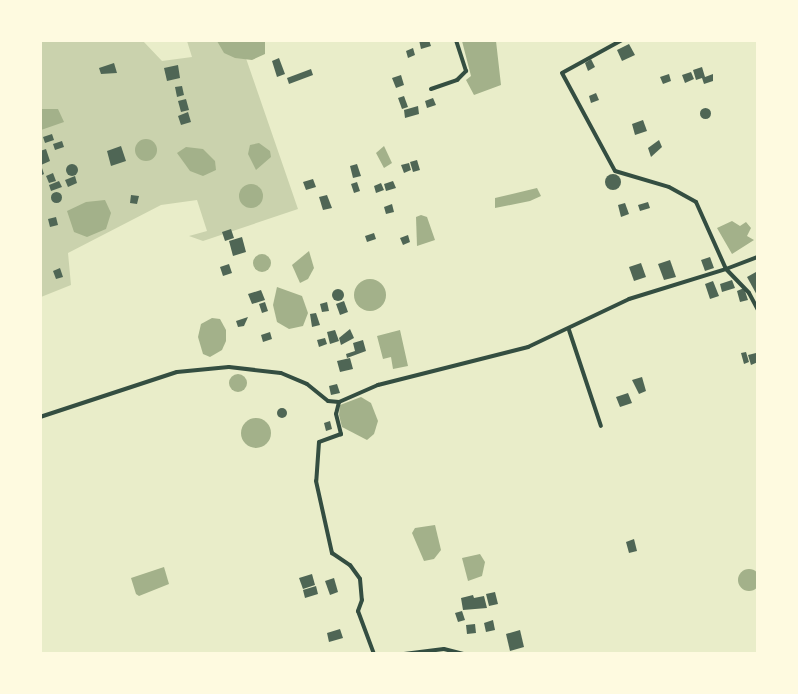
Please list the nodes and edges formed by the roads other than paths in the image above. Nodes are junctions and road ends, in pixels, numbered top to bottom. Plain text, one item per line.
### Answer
1 (456, 40) edge
2 (622, 40) edge
3 (431, 89) dead end
4 (758, 257) edge
5 (726, 269) junction
6 (758, 310) edge
7 (569, 330) junction
8 (339, 402) junction
9 (40, 417) edge
10 (601, 426) dead end
11 (374, 654) edge
12 (404, 654) edge
13 (464, 654) edge

1 - 3 street
2 - 5 street
4 - 5 street
5 - 6 street
5 - 7 street
7 - 8 street
7 - 10 street
8 - 9 street
8 - 11 street
12 - 13 street

